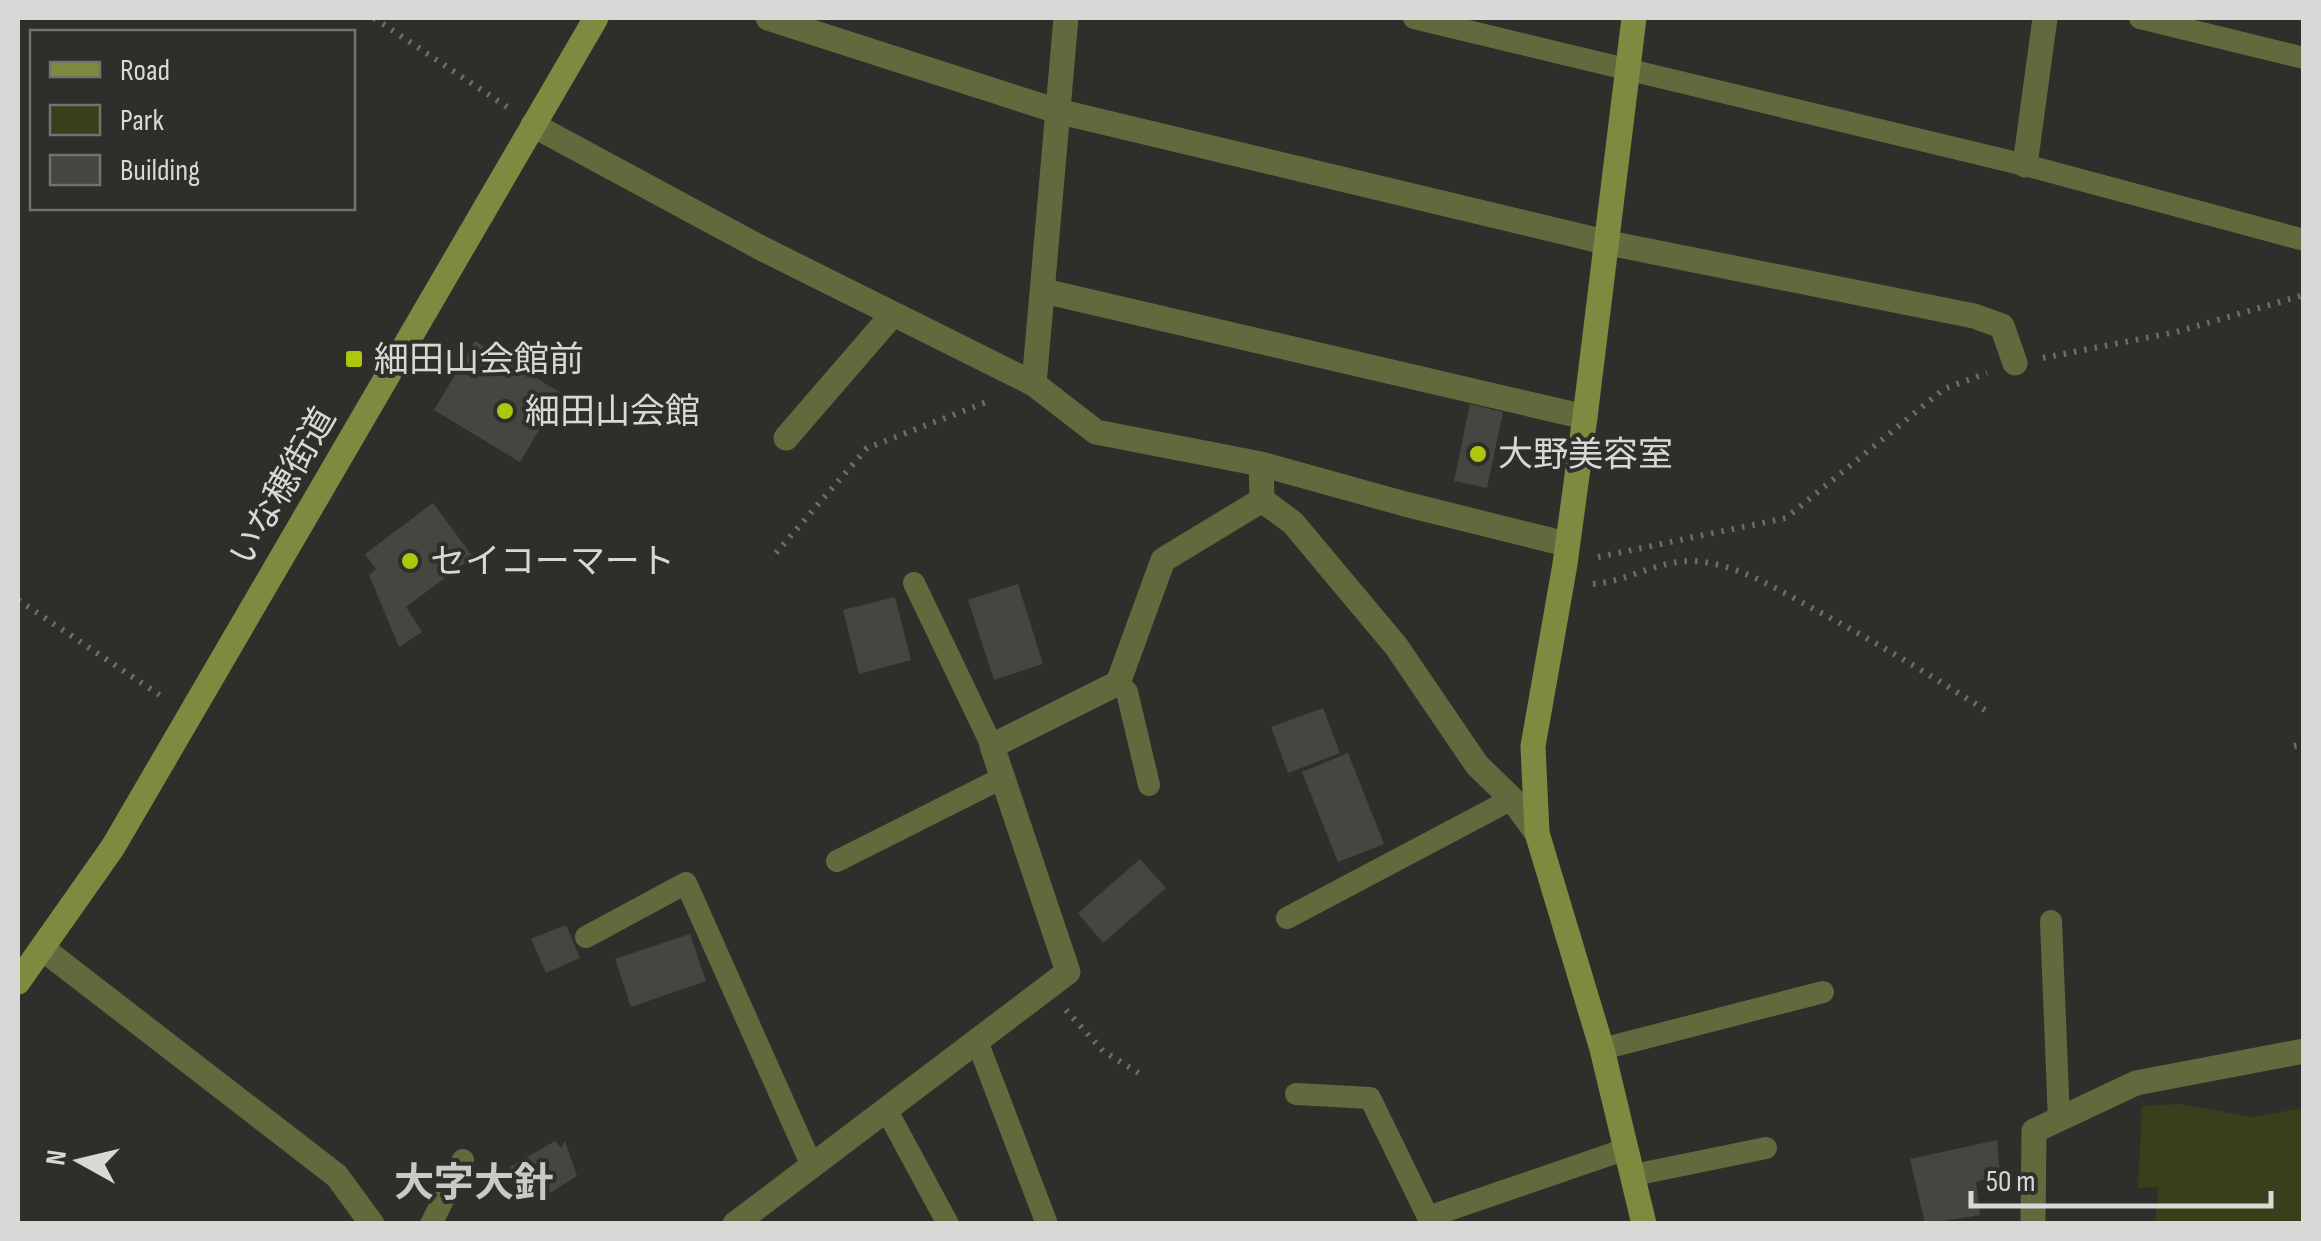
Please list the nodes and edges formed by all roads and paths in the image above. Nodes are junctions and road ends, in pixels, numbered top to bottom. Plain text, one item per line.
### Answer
1 (374, 18) edge
2 (596, 18) edge
3 (768, 18) edge
4 (1066, 18) edge
5 (1414, 18) edge
6 (1634, 18) edge
7 (2044, 18) edge
8 (2140, 18) edge
9 (2304, 58) edge
10 (1628, 70) junction
11 (1057, 112) junction
12 (534, 125) junction
13 (2025, 166) junction
14 (2304, 240) edge
15 (1609, 242) junction
16 (1044, 291) junction
17 (2304, 295) edge
18 (894, 314) junction
19 (2016, 363) junction
20 (1034, 384) junction
21 (1586, 417) junction
22 (786, 438) dead end
23 (1261, 464) junction
24 (1262, 500) junction
25 (776, 554) dead end
26 (1564, 563) junction
27 (914, 583) dead end
28 (18, 600) edge
29 (1118, 682) junction
30 (1986, 710) dead end
31 (190, 716) junction
32 (2304, 744) edge
33 (992, 746) junction
34 (2294, 746) dead end
35 (1002, 778) junction
36 (1149, 786) dead end
37 (1512, 799) junction
38 (1537, 833) junction
39 (837, 861) dead end
40 (1288, 918) dead end
41 (2051, 921) dead end
42 (586, 937) dead end
43 (43, 948) junction
44 (18, 982) edge
45 (1048, 986) junction
46 (1823, 992) dead end
47 (976, 1041) junction
48 (1602, 1049) junction
49 (2304, 1051) edge
50 (1140, 1074) dead end
51 (1296, 1094) dead end
52 (886, 1109) junction
53 (2058, 1120) junction
54 (1766, 1148) dead end
55 (1626, 1149) junction
56 (463, 1160) dead end
57 (812, 1166) junction
58 (1634, 1176) junction
59 (372, 1224) edge
60 (431, 1224) edge
61 (735, 1224) edge
62 (948, 1224) edge
63 (1047, 1224) edge
64 (1644, 1224) edge
65 (2033, 1224) edge

1 - 12 path
2 - 12 street, いな穂街道
3 - 11 street
4 - 11 street
5 - 10 lane
6 - 10 street
7 - 13 street
8 - 9 lane
10 - 13 lane
10 - 15 street
11 - 15 street
11 - 16 street
12 - 18 street
12 - 31 street, いな穂街道
13 - 14 lane
15 - 19 street
15 - 21 street
16 - 20 street
16 - 21 street
17 - 19 path
18 - 20 street
18 - 22 street
19 - 26 path
20 - 23 street
20 - 25 path
21 - 26 street
23 - 24 street
23 - 26 street
24 - 29 street
24 - 37 street
26 - 30 path
26 - 38 street
27 - 33 lane
28 - 31 path
29 - 33 street
29 - 36 lane
31 - 43 street, いな穂街道
32 - 34 path
33 - 35 street
35 - 39 lane
35 - 45 street
37 - 38 street
37 - 40 lane
38 - 48 street
41 - 53 lane
42 - 57 lane
43 - 44 street, いな穂街道
43 - 59 street
45 - 47 street
45 - 50 path
46 - 48 lane
47 - 52 street
47 - 63 lane
48 - 55 street
49 - 53 street
51 - 55 lane
52 - 57 street
52 - 62 lane
53 - 65 street
54 - 58 lane
55 - 58 street
56 - 60 lane
57 - 61 street
58 - 64 street

